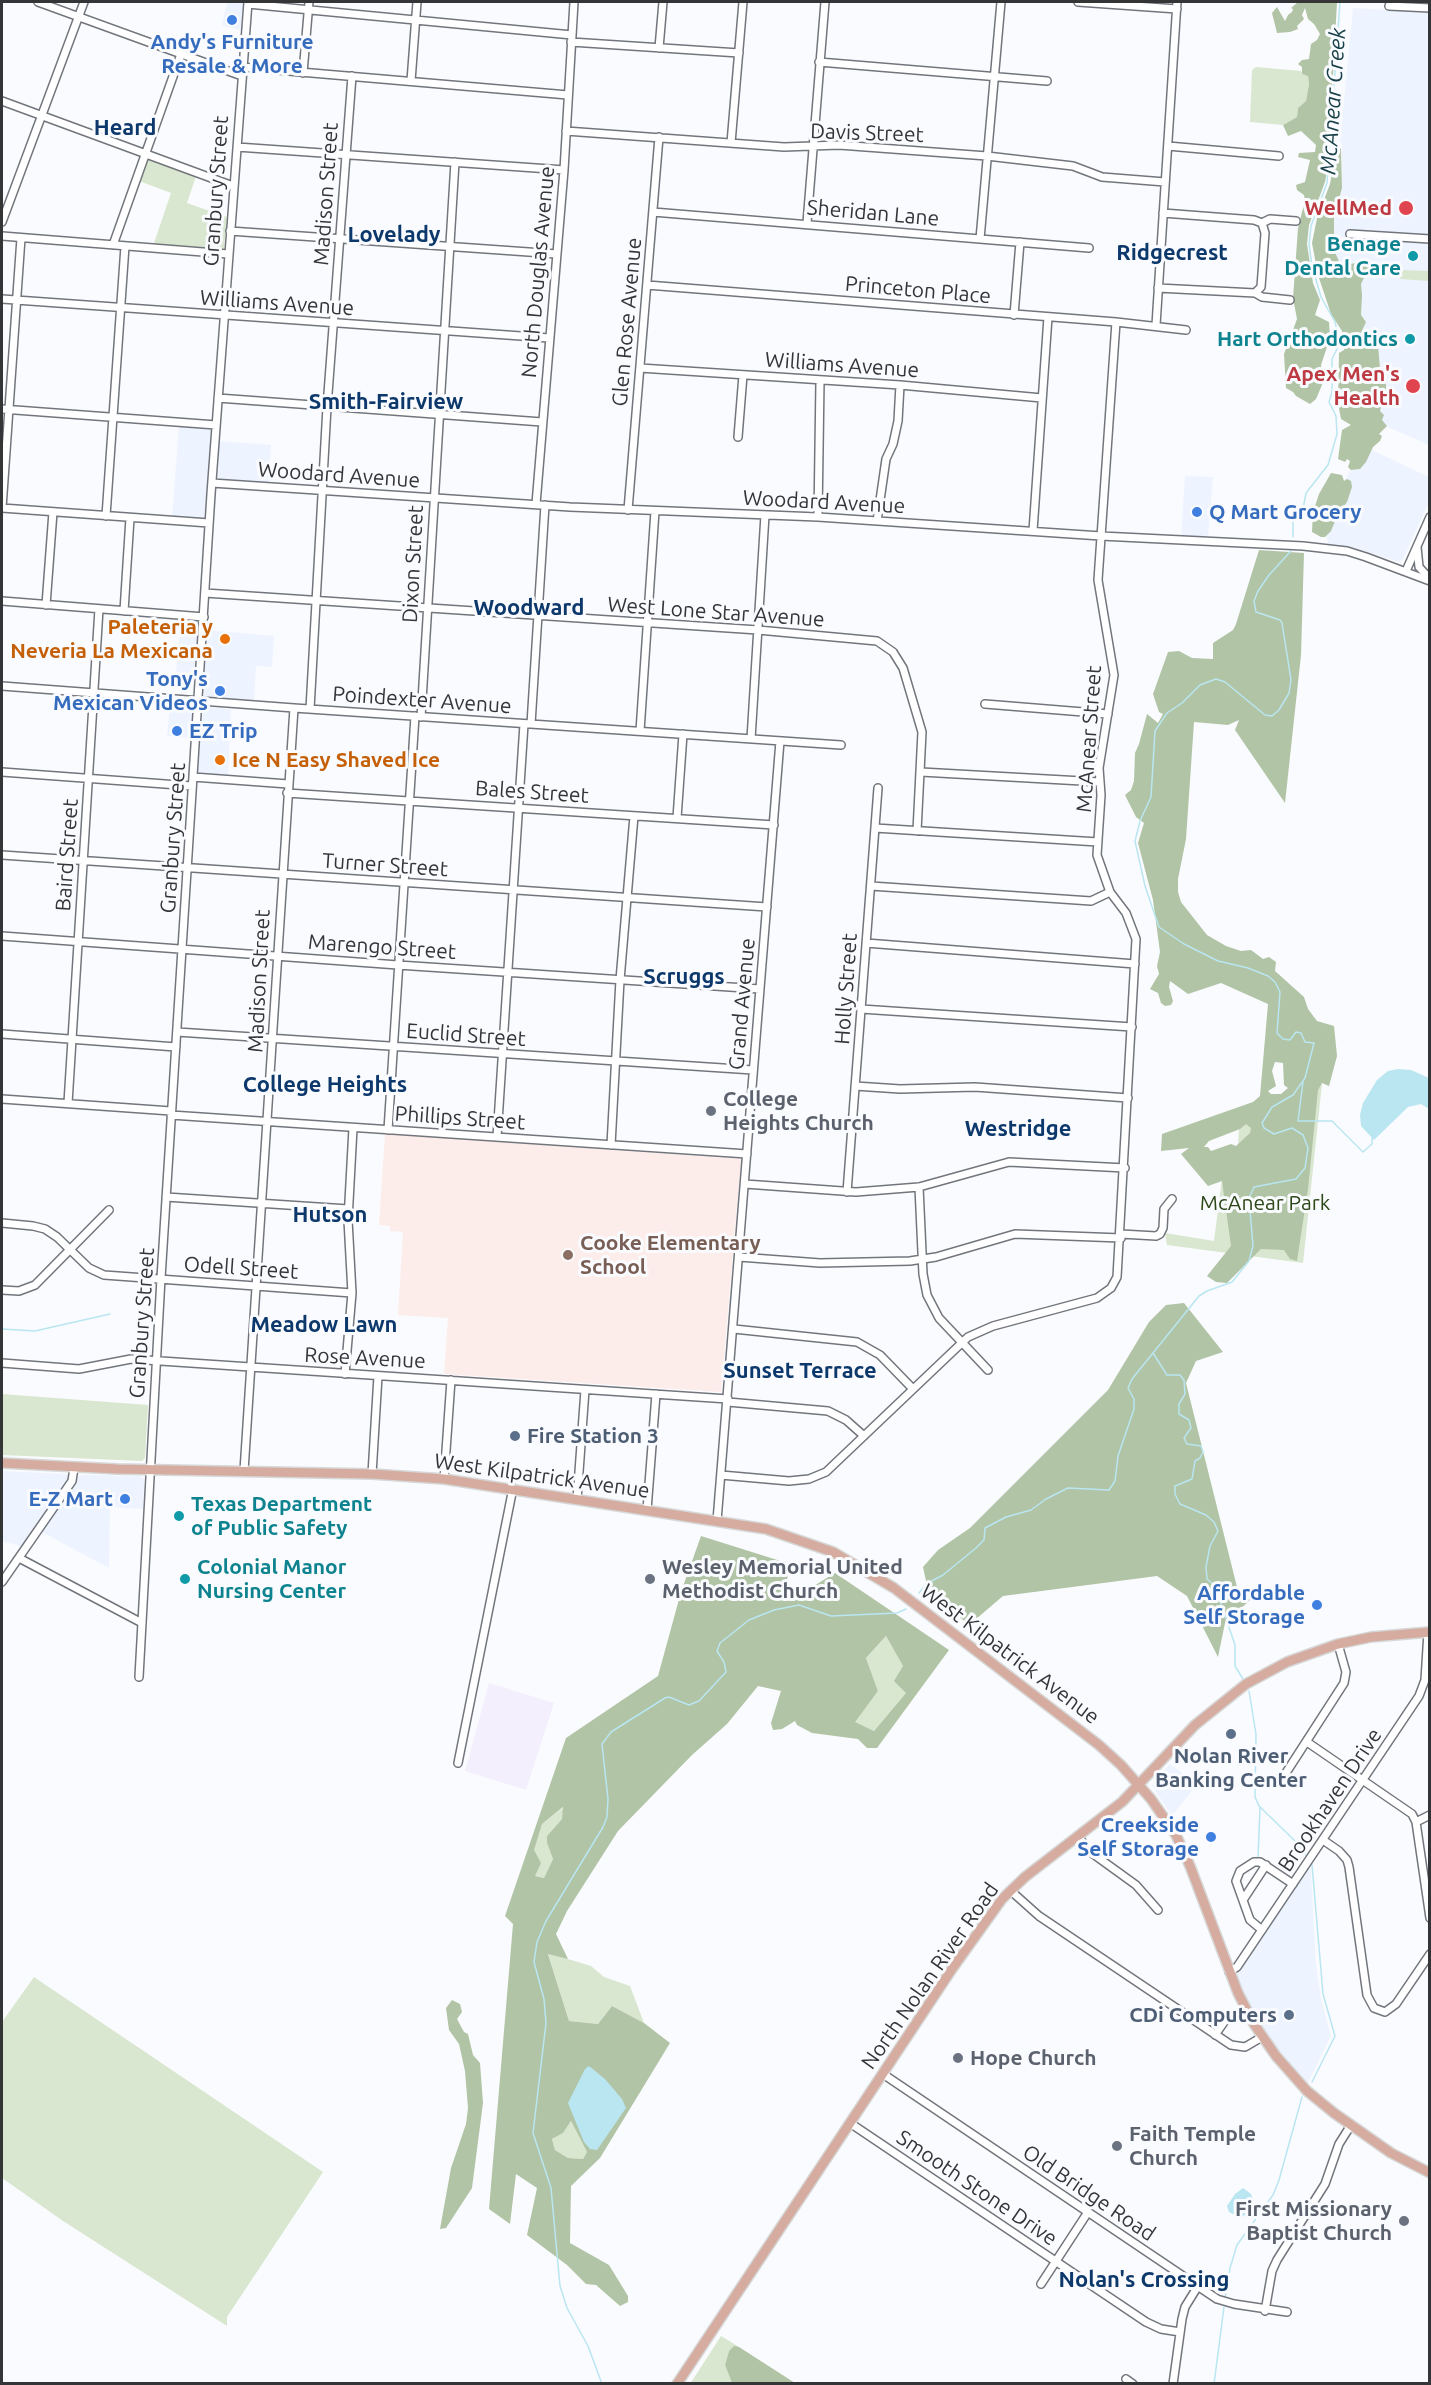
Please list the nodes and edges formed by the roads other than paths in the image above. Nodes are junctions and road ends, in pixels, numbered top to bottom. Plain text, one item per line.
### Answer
1 (38, 2) edge
2 (84, 2) edge
3 (309, 2) edge
4 (417, 2) edge
5 (574, 2) edge
6 (663, 2) edge
7 (743, 2) edge
8 (825, 2) edge
9 (1001, 2) edge
10 (1078, 2) edge
11 (1088, 2) edge
12 (248, 3) edge
13 (1177, 5) edge
14 (1389, 6) dead end
15 (1430, 8) edge
16 (308, 11) junction
17 (78, 16) junction
18 (416, 20) junction
19 (571, 38) junction
20 (659, 48) junction
21 (739, 53) junction
22 (181, 54) junction
23 (819, 62) junction
24 (242, 67) junction
25 (303, 73) junction
26 (242, 76) junction
27 (352, 76) junction
28 (994, 76) junction
29 (411, 81) junction
30 (1047, 81) dead end
31 (568, 95) junction
32 (2, 101) edge
33 (40, 115) junction
34 (566, 131) junction
35 (659, 137) junction
36 (731, 143) junction
37 (237, 147) junction
38 (813, 147) junction
39 (1168, 147) junction
40 (145, 154) junction
41 (346, 154) junction
42 (987, 156) junction
43 (1279, 156) dead end
44 (455, 162) junction
45 (564, 170) junction
46 (1165, 182) junction
47 (233, 186) junction
48 (653, 212) junction
49 (1163, 213) junction
50 (1296, 221) dead end
51 (2, 222) edge
52 (807, 223) junction
53 (1262, 223) junction
54 (230, 231) junction
55 (1350, 234) dead end
56 (2, 236) edge
57 (21, 238) junction
58 (340, 238) junction
59 (981, 238) junction
60 (1430, 240) edge
61 (1020, 242) junction
62 (114, 245) junction
63 (125, 246) junction
64 (450, 246) junction
65 (1089, 248) dead end
66 (228, 254) junction
67 (557, 254) junction
68 (647, 285) junction
69 (1158, 288) junction
70 (1255, 293) junction
71 (2, 298) edge
72 (16, 300) junction
73 (1290, 300) dead end
74 (120, 308) junction
75 (224, 315) junction
76 (1014, 315) junction
77 (1048, 317) junction
78 (1116, 322) junction
79 (333, 324) junction
80 (1156, 325) junction
81 (1186, 330) dead end
82 (444, 331) junction
83 (549, 339) junction
84 (640, 368) junction
85 (743, 375) junction
86 (820, 381) junction
87 (900, 385) junction
88 (218, 398) junction
89 (1042, 398) junction
90 (327, 407) junction
91 (5, 410) edge
92 (439, 415) junction
93 (113, 418) junction
94 (542, 422) junction
95 (216, 425) junction
96 (738, 437) dead end
97 (212, 483) junction
98 (323, 490) junction
99 (434, 498) junction
100 (536, 504) junction
101 (545, 505) junction
102 (2, 508) edge
103 (628, 510) junction
104 (655, 511) junction
105 (53, 512) junction
106 (765, 515) junction
107 (106, 516) junction
108 (818, 517) junction
109 (1430, 517) edge
110 (130, 518) junction
111 (877, 521) junction
112 (209, 523) junction
113 (1033, 531) junction
114 (1101, 536) junction
115 (1417, 544) junction
116 (1406, 571) junction
117 (1430, 580) edge
118 (205, 593) junction
119 (316, 600) junction
120 (2, 602) edge
121 (46, 605) junction
122 (99, 609) junction
123 (427, 609) junction
124 (124, 611) junction
125 (204, 617) junction
126 (538, 617) junction
127 (648, 624) junction
128 (758, 630) junction
129 (2, 686) edge
130 (94, 693) junction
131 (199, 701) junction
132 (985, 704) dead end
133 (294, 708) junction
134 (309, 709) junction
135 (1108, 714) junction
136 (418, 716) junction
137 (528, 724) junction
138 (640, 731) junction
139 (683, 734) junction
140 (751, 739) junction
141 (780, 741) junction
142 (841, 745) dead end
143 (2, 772) edge
144 (921, 772) junction
145 (193, 777) junction
146 (88, 779) junction
147 (1100, 782) junction
148 (192, 786) junction
149 (288, 788) junction
150 (878, 788) dead end
151 (409, 801) junction
152 (519, 807) junction
153 (634, 816) junction
154 (676, 818) junction
155 (774, 825) junction
156 (875, 828) junction
157 (917, 831) junction
158 (1098, 842) junction
159 (2, 855) edge
160 (83, 861) junction
161 (187, 868) junction
162 (282, 874) junction
163 (403, 883) junction
164 (871, 886) junction
165 (513, 890) junction
166 (1110, 892) junction
167 (627, 898) junction
168 (767, 907) junction
169 (2, 936) edge
170 (78, 941) junction
171 (866, 943) junction
172 (182, 949) junction
173 (277, 956) junction
174 (1135, 964) junction
175 (398, 965) junction
176 (508, 973) junction
177 (620, 980) junction
178 (760, 989) junction
179 (861, 1009) junction
180 (1132, 1027) junction
181 (177, 1032) junction
182 (2, 1034) edge
183 (72, 1039) junction
184 (272, 1039) junction
185 (176, 1047) junction
186 (393, 1047) junction
187 (502, 1054) junction
188 (616, 1062) junction
189 (753, 1070) junction
190 (855, 1086) junction
191 (1128, 1098) junction
192 (2, 1099) edge
193 (68, 1103) junction
194 (171, 1113) junction
195 (267, 1122) junction
196 (353, 1128) junction
197 (388, 1130) junction
198 (497, 1137) junction
199 (611, 1145) junction
200 (747, 1154) junction
201 (1125, 1168) junction
202 (745, 1184) junction
203 (919, 1187) junction
204 (847, 1192) junction
205 (166, 1197) junction
206 (1172, 1199) dead end
207 (262, 1203) junction
208 (348, 1209) junction
209 (109, 1210) dead end
210 (2, 1223) edge
211 (1121, 1236) junction
212 (70, 1250) junction
213 (739, 1257) junction
214 (922, 1260) junction
215 (161, 1278) junction
216 (256, 1286) junction
217 (2, 1290) edge
218 (352, 1293) junction
219 (734, 1329) junction
220 (961, 1342) junction
221 (156, 1360) junction
222 (2, 1363) edge
223 (252, 1368) junction
224 (988, 1370) dead end
225 (345, 1374) junction
226 (378, 1376) junction
227 (451, 1380) junction
228 (913, 1389) junction
229 (585, 1390) junction
230 (656, 1394) junction
231 (728, 1400) junction
232 (864, 1436) junction
233 (2, 1463) edge
234 (74, 1468) junction
235 (149, 1470) junction
236 (244, 1471) junction
237 (372, 1474) junction
238 (721, 1475) junction
239 (444, 1479) junction
240 (513, 1488) junction
241 (577, 1499) junction
242 (647, 1510) junction
243 (717, 1521) junction
244 (19, 1558) junction
245 (2, 1582) edge
246 (142, 1623) junction
247 (1429, 1632) edge
248 (1338, 1644) junction
249 (139, 1677) dead end
250 (1307, 1742) junction
251 (458, 1763) dead end
252 (1363, 1779) junction
253 (1273, 1784) dead end
254 (1139, 1785) junction
255 (1430, 1815) edge
256 (1416, 1822) junction
257 (1078, 1836) junction
258 (1323, 1840) junction
259 (1266, 1865) junction
260 (1293, 1884) junction
261 (1011, 1891) junction
262 (1243, 1900) junction
263 (1158, 1910) dead end
264 (1430, 1918) edge
265 (1262, 1930) junction
266 (1430, 1954) edge
267 (1229, 1972) junction
268 (1229, 2015) dead end
269 (1215, 2035) junction
270 (1262, 2037) junction
271 (883, 2074) junction
272 (850, 2123) junction
273 (1351, 2125) junction
274 (1430, 2173) edge
275 (1088, 2212) junction
276 (1056, 2261) junction
277 (1041, 2284) dead end
278 (1198, 2286) junction
279 (1265, 2311) junction
280 (1287, 2312) dead end
281 (1180, 2331) junction
282 (1125, 2379) dead end
283 (677, 2384) edge
284 (1133, 2384) edge
285 (1173, 2384) edge

1 - 17 street
2 - 17 street
3 - 16 street
4 - 18 street
5 - 19 street, North Douglas Avenue
6 - 20 street
7 - 21 street
8 - 23 street
9 - 28 street
10 - 11 street
11 - 13 street
12 - 16 street
12 - 24 street, Granbury Street
13 - 39 street
14 - 15 street
16 - 18 street
16 - 25 street
17 - 22 street
17 - 33 street
18 - 19 street
18 - 29 street
19 - 20 street
19 - 31 street, North Douglas Avenue
20 - 21 street
21 - 36 street
22 - 26 street
22 - 40 street
23 - 28 street
23 - 38 street
24 - 25 street
24 - 26 street, Granbury Street
25 - 27 street
26 - 37 street, Granbury Street
27 - 29 street
27 - 41 street, Madison Street
28 - 30 street
28 - 42 street
29 - 31 street
31 - 34 street, North Douglas Avenue
32 - 33 street
33 - 40 street
33 - 51 street
34 - 35 street, Davis Street
34 - 45 street, North Douglas Avenue
35 - 36 street, Davis Street
35 - 48 street, Glen Rose Avenue
36 - 38 street, Davis Street
37 - 41 street
37 - 47 street, Granbury Street
38 - 42 street, Davis Street
38 - 52 street
39 - 43 street
39 - 46 street
40 - 47 street
40 - 62 street
41 - 44 street
41 - 58 street, Madison Street
42 - 46 street, Davis Street
42 - 59 street
44 - 45 street
44 - 64 street, Dixon Street
45 - 67 street, North Douglas Avenue
46 - 49 street
47 - 54 street, Granbury Street
48 - 52 street, Sheridan Lane
48 - 68 street, Glen Rose Avenue
49 - 53 street
49 - 69 street
50 - 53 street
52 - 59 street, Sheridan Lane
53 - 70 street
54 - 58 street
54 - 66 street, Granbury Street
55 - 60 street
56 - 57 street
57 - 62 street
57 - 72 street
58 - 64 street
58 - 79 street, Madison Street
59 - 61 street, Sheridan Lane
61 - 65 street, Sheridan Lane
61 - 76 street
62 - 63 street
63 - 66 street
63 - 74 street
64 - 67 street
64 - 82 street, Dixon Street
66 - 75 street, Granbury Street
67 - 83 street, North Douglas Avenue
68 - 76 street, Princeton Place
68 - 84 street, Glen Rose Avenue
69 - 70 street
69 - 80 street
70 - 73 street
71 - 72 street, Williams Avenue
72 - 74 street, Williams Avenue
72 - 91 street
74 - 75 street, Williams Avenue
74 - 93 street
75 - 79 street, Williams Avenue
75 - 88 street, Granbury Street
76 - 77 street, Princeton Place
77 - 78 street, Princeton Place
77 - 89 street
78 - 80 street, Princeton Place
78 - 114 street, McAnear Street
79 - 82 street, Williams Avenue
79 - 90 street, Madison Street
80 - 81 street, Princeton Place
82 - 83 street, Williams Avenue
82 - 92 street, Dixon Street
83 - 94 street, North Douglas Avenue
84 - 85 street, Williams Avenue
84 - 103 street, Glen Rose Avenue
85 - 86 street, Williams Avenue
85 - 96 street
86 - 87 street, Williams Avenue
86 - 108 street
87 - 89 street, Williams Avenue
87 - 111 street
88 - 90 street
88 - 95 street, Granbury Street
89 - 113 street
90 - 92 street
90 - 98 street, Madison Street
91 - 93 street
91 - 102 street
92 - 94 street
92 - 99 street, Dixon Street
93 - 95 street
93 - 107 street
94 - 100 street, North Douglas Avenue
95 - 97 street, Granbury Street
97 - 98 street, Woodard Avenue
97 - 112 street, Granbury Street
98 - 99 street, Woodard Avenue
98 - 119 street, Madison Street
99 - 100 street, Woodard Avenue
99 - 123 street, Dixon Street
100 - 101 street, Woodard Avenue
101 - 103 street, Woodard Avenue
101 - 126 street
102 - 105 street
103 - 104 street, Woodard Avenue
104 - 106 street, Woodard Avenue
104 - 127 street
105 - 107 street
105 - 121 street
106 - 108 street, Woodard Avenue
106 - 128 street
107 - 110 street
108 - 111 street, Woodard Avenue
109 - 115 street
110 - 112 street
110 - 124 street
111 - 113 street, Woodard Avenue
112 - 118 street, Granbury Street
113 - 114 street, Woodard Avenue
114 - 116 street, Woodard Avenue
114 - 135 street, McAnear Street
115 - 116 street
115 - 117 street
116 - 117 street, Woodard Avenue
118 - 119 street, West Lone Star Avenue
118 - 125 street, Granbury Street
119 - 123 street, West Lone Star Avenue
119 - 134 street, Madison Street
120 - 121 street
121 - 122 street
122 - 124 street
122 - 130 street, Baird Street
123 - 126 street, West Lone Star Avenue
123 - 136 street, Dixon Street
124 - 125 street
125 - 131 street, Granbury Street
126 - 127 street, West Lone Star Avenue
126 - 137 street
127 - 128 street, West Lone Star Avenue
127 - 138 street
128 - 140 street
128 - 144 street, West Lone Star Avenue
129 - 130 street, Poindexter Avenue
130 - 131 street, Poindexter Avenue
130 - 146 street, Baird Street
131 - 133 street, Poindexter Avenue
131 - 145 street, Granbury Street
132 - 135 street
133 - 134 street, Poindexter Avenue
133 - 149 street, Madison Street
134 - 136 street, Poindexter Avenue
135 - 147 street, McAnear Street
136 - 137 street, Poindexter Avenue
136 - 151 street, Dixon Street
137 - 138 street, Poindexter Avenue
137 - 152 street
138 - 139 street, Poindexter Avenue
139 - 140 street, Poindexter Avenue
139 - 154 street
140 - 141 street, Poindexter Avenue
141 - 142 street, Poindexter Avenue
141 - 155 street, Grand Avenue
143 - 146 street
144 - 147 street
144 - 157 street, West Lone Star Avenue
145 - 148 street, Granbury Street
145 - 149 street, Bales Street
146 - 148 street
146 - 160 street, Baird Street
147 - 158 street, McAnear Street
148 - 161 street, Granbury Street
149 - 151 street, Bales Street
149 - 162 street, Madison Street
150 - 156 street, Holly Street
151 - 152 street, Bales Street
151 - 163 street, Dixon Street
152 - 153 street, Bales Street
152 - 165 street
153 - 154 street, Bales Street
153 - 167 street
154 - 155 street, Bales Street
155 - 168 street, Grand Avenue
156 - 157 street
156 - 164 street, Holly Street
157 - 158 street
158 - 166 street, McAnear Street
159 - 160 street, Turner Street
160 - 161 street, Turner Street
160 - 170 street, Baird Street
161 - 162 street, Turner Street
161 - 172 street, Granbury Street
162 - 163 street, Turner Street
162 - 173 street, Madison Street
163 - 165 street, Turner Street
163 - 175 street, Dixon Street
164 - 166 street
164 - 171 street, Holly Street
165 - 167 street, Turner Street
165 - 176 street
166 - 174 street, McAnear Street
167 - 168 street, Turner Street
167 - 177 street
168 - 178 street, Grand Avenue
169 - 170 street, Marengo Street
170 - 172 street, Marengo Street
170 - 183 street, Baird Street
171 - 174 street
171 - 179 street, Holly Street
172 - 173 street, Marengo Street
172 - 181 street, Granbury Street
173 - 175 street, Marengo Street
173 - 184 street, Madison Street
174 - 180 street, McAnear Street
175 - 176 street, Marengo Street
175 - 186 street, Dixon Street
176 - 177 street, Marengo Street
176 - 187 street
177 - 178 street, Marengo Street
177 - 188 street
178 - 189 street, Grand Avenue
179 - 180 street
179 - 190 street, Holly Street
180 - 191 street, McAnear Street
181 - 184 street, Euclid Street
181 - 185 street, Granbury Street
182 - 183 street
183 - 185 street
183 - 193 street, Baird Street
184 - 186 street, Euclid Street
184 - 195 street, Madison Street
185 - 194 street, Granbury Street
186 - 187 street, Euclid Street
186 - 197 street, Dixon Street
187 - 188 street, Euclid Street
187 - 198 street
188 - 189 street, Euclid Street
188 - 199 street
189 - 200 street, Grand Avenue
190 - 191 street
190 - 204 street, Holly Street
191 - 201 street, McAnear Street
192 - 193 street, Phillips Street
193 - 194 street, Phillips Street
194 - 195 street, Phillips Street
194 - 205 street, Granbury Street
195 - 196 street, Phillips Street
195 - 207 street, Madison Street
196 - 197 street, Phillips Street
196 - 208 street
197 - 198 street, Phillips Street
198 - 199 street, Phillips Street
199 - 200 street, Phillips Street
200 - 202 street, Grand Avenue
201 - 203 street
201 - 211 street, McAnear Street
202 - 204 street
202 - 213 street, Grand Avenue
203 - 204 street
203 - 214 street
205 - 207 street
205 - 215 street, Granbury Street
206 - 211 street
207 - 208 street
207 - 216 street, Madison Street
208 - 218 street
209 - 212 street
210 - 212 street, Odell Street
211 - 214 street
211 - 220 street, McAnear Street
212 - 215 street, Odell Street
212 - 217 street
213 - 214 street
213 - 219 street, Grand Avenue
214 - 220 street
215 - 216 street, Odell Street
215 - 221 street, Granbury Street
216 - 218 street, Odell Street
216 - 223 street, Madison Street
218 - 225 street
219 - 228 street
219 - 231 street, Grand Avenue
220 - 224 street
220 - 228 street
221 - 222 street, Rose Avenue
221 - 223 street, Rose Avenue
221 - 235 street, Granbury Street
223 - 225 street, Rose Avenue
223 - 236 street, Madison Street
225 - 226 street, Rose Avenue
226 - 227 street, Rose Avenue
226 - 237 street
227 - 229 street, Rose Avenue
227 - 239 street
228 - 232 street
229 - 230 street, Rose Avenue
229 - 241 street
230 - 231 street, Rose Avenue
230 - 242 street
231 - 232 street, Rose Avenue
231 - 238 street, Grand Avenue
232 - 238 street
233 - 234 main road, West Kilpatrick Avenue
234 - 235 main road, West Kilpatrick Avenue
234 - 244 street
235 - 236 main road, West Kilpatrick Avenue
235 - 246 street, Granbury Street
236 - 237 main road, West Kilpatrick Avenue
237 - 239 main road, West Kilpatrick Avenue
238 - 243 street, Grand Avenue
239 - 240 main road, West Kilpatrick Avenue
240 - 241 main road, West Kilpatrick Avenue
240 - 251 street
241 - 242 main road, West Kilpatrick Avenue
242 - 243 main road, West Kilpatrick Avenue
243 - 254 main road, West Kilpatrick Avenue
244 - 245 street
244 - 246 street
246 - 249 street, Granbury Street
247 - 248 main road, North Nolan River Road
247 - 252 street, Brookhaven Drive
248 - 250 street
248 - 254 main road, North Nolan River Road
250 - 252 street
250 - 253 street
252 - 256 street
252 - 258 street, Brookhaven Drive
254 - 257 main road, North Nolan River Road
254 - 267 main road, West Kilpatrick Avenue
255 - 256 street
256 - 264 street
257 - 261 main road, North Nolan River Road
257 - 263 street
258 - 260 street, Brookhaven Drive
258 - 266 street
259 - 260 street
259 - 262 street
259 - 262 street
260 - 265 street, Brookhaven Drive
261 - 269 street
261 - 271 main road, North Nolan River Road
262 - 265 street
265 - 267 street, Brookhaven Drive
267 - 270 main road, West Kilpatrick Avenue
268 - 269 street
269 - 270 street
270 - 273 main road, West Kilpatrick Avenue
271 - 272 main road, North Nolan River Road
271 - 275 street, Old Bridge Road
272 - 276 street, Smooth Stone Drive
272 - 283 main road, North Nolan River Road
273 - 274 main road, West Kilpatrick Avenue
273 - 279 street
275 - 276 street
275 - 278 street, Old Bridge Road
276 - 277 street
276 - 281 street, Smooth Stone Drive
278 - 279 street, Old Bridge Road
278 - 281 street
279 - 280 street, Old Bridge Road
281 - 285 street
282 - 284 street

